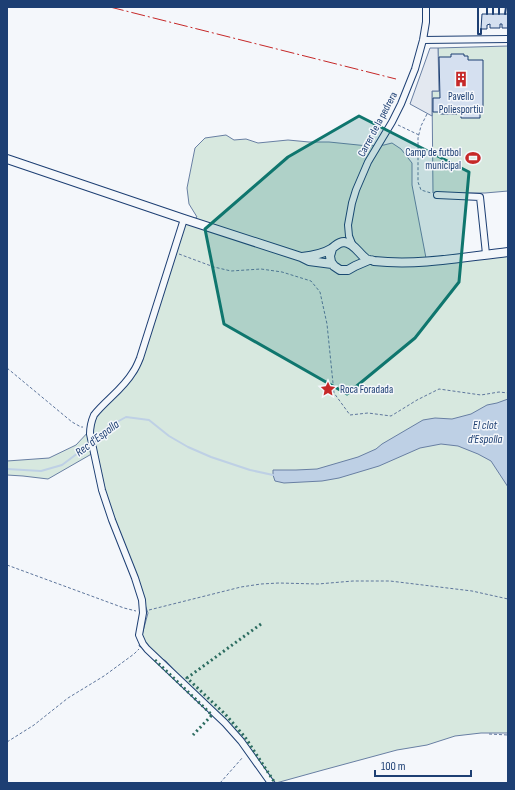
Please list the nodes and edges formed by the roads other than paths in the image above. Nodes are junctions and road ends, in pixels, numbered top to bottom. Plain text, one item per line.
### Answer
1 (426, 7) edge
2 (508, 39) edge
3 (422, 40) junction
4 (7, 159) edge
5 (437, 195) road end
6 (184, 219) junction
7 (348, 226) junction
8 (335, 246) junction
9 (355, 248) junction
10 (508, 252) edge
11 (486, 254) junction
12 (301, 257) junction
13 (369, 260) junction
14 (332, 264) junction
15 (355, 266) junction
16 (271, 783) edge

1 - 3 street, Carrer de la pedrera
2 - 3 street
3 - 7 street, Carrer de la pedrera
4 - 6 main road
5 - 11 street
6 - 12 main road
6 - 16 street
7 - 8 street, Carrer de la pedrera
7 - 9 street, Carrer de la pedrera
8 - 9 main road
8 - 12 main road
8 - 14 main road
9 - 13 main road
9 - 15 main road
10 - 11 main road
11 - 13 main road
12 - 14 main road
13 - 15 main road
14 - 15 main road

